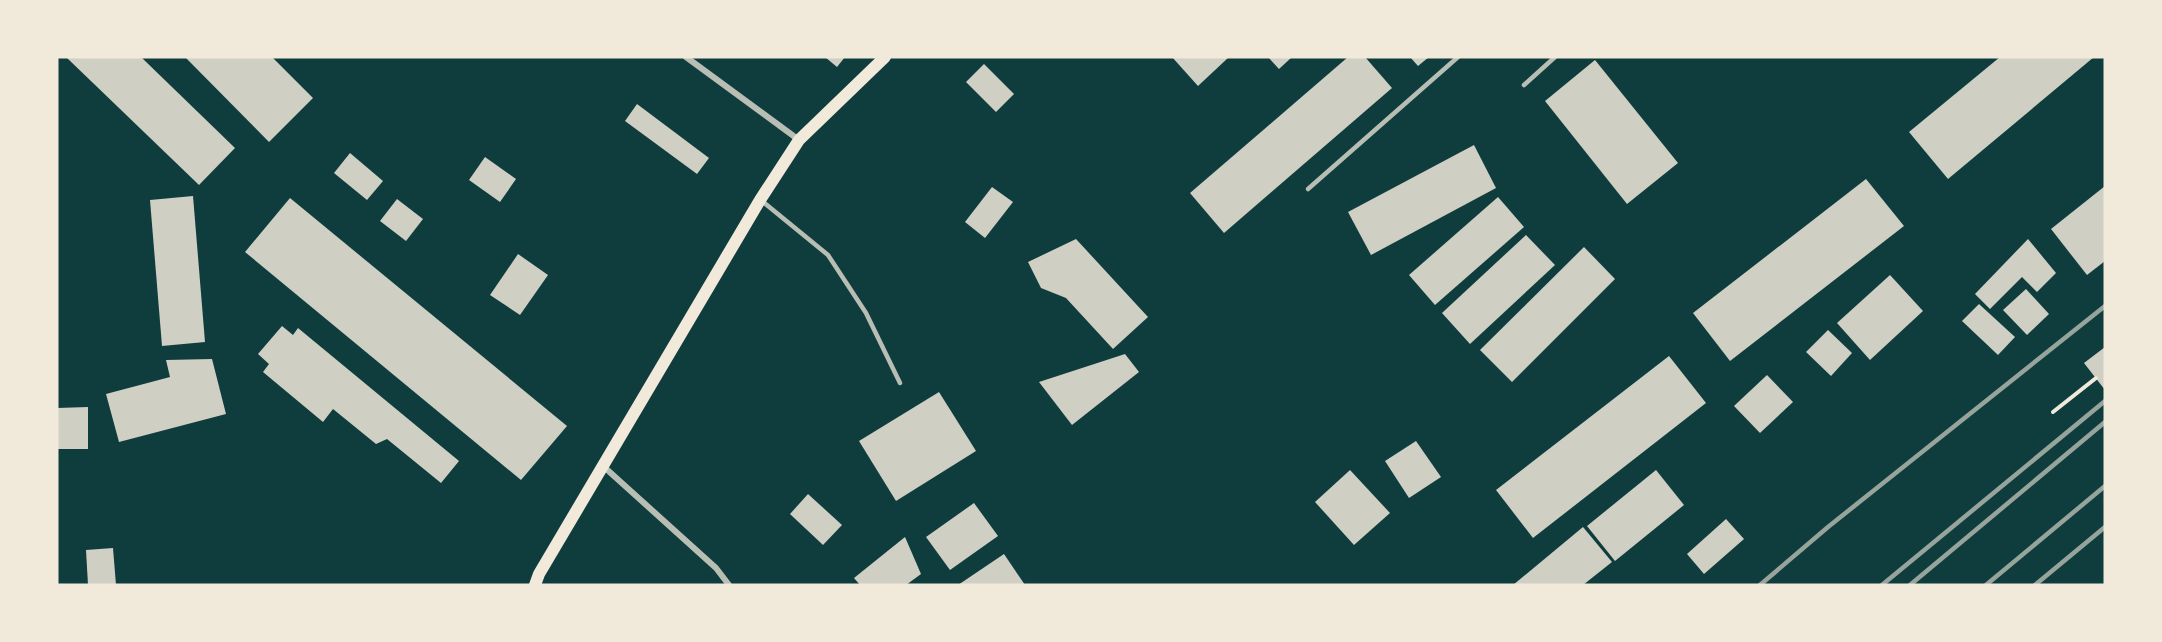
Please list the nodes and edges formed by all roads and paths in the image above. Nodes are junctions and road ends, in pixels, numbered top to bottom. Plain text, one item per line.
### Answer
1 (686, 57) edge
2 (885, 57) edge
3 (1458, 57) edge
4 (1555, 57) edge
5 (1524, 85) dead end
6 (799, 140) junction
7 (1308, 189) dead end
8 (760, 200) junction
9 (2096, 378) dead end
10 (900, 383) dead end
11 (2053, 412) dead end
12 (602, 465) junction
13 (535, 585) edge
14 (729, 585) edge

1 - 6 street
2 - 6 main road
3 - 7 lane
4 - 5 lane
6 - 8 main road
8 - 10 lane
8 - 12 main road
9 - 11 path
12 - 13 main road
12 - 14 street

